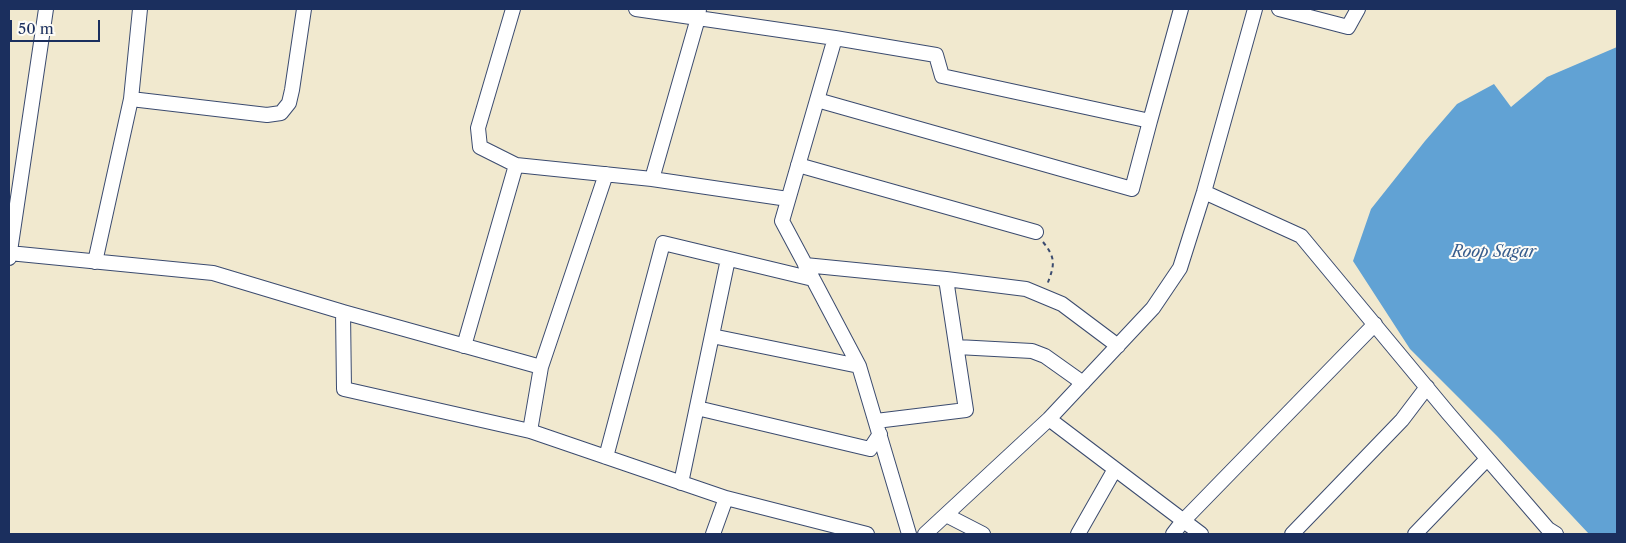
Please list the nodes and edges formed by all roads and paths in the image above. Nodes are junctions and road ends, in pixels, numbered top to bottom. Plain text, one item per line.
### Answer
1 (46, 9) edge
2 (140, 9) edge
3 (304, 9) edge
4 (513, 9) edge
5 (636, 9) edge
6 (1181, 9) edge
7 (1255, 9) edge
8 (1279, 9) edge
9 (1358, 9) edge
10 (699, 13) edge
11 (835, 38) junction
12 (131, 98) junction
13 (817, 100) junction
14 (1150, 121) junction
15 (798, 165) junction
16 (516, 166) junction
17 (606, 174) junction
18 (652, 179) junction
19 (1204, 192) junction
20 (788, 199) junction
21 (1036, 232) joint
22 (9, 256) edge
23 (728, 259) junction
24 (95, 262) junction
25 (805, 265) junction
26 (813, 279) junction
27 (946, 279) junction
28 (1042, 296) junction
29 (343, 312) junction
30 (1375, 324) junction
31 (712, 336) junction
32 (464, 346) junction
33 (1118, 346) junction
34 (957, 347) junction
35 (859, 366) junction
36 (541, 367) junction
37 (1082, 383) junction
38 (1427, 387) junction
39 (697, 408) junction
40 (1049, 419) junction
41 (878, 428) junction
42 (530, 431) junction
43 (606, 457) junction
44 (1488, 459) junction
45 (1115, 469) junction
46 (681, 483) junction
47 (726, 498) junction
48 (946, 515) junction
49 (1182, 520) junction
50 (713, 534) edge
51 (867, 534) edge
52 (909, 534) edge
53 (925, 534) edge
54 (983, 534) edge
55 (1078, 534) edge
56 (1173, 534) edge
57 (1201, 534) edge
58 (1292, 534) edge
59 (1415, 534) edge
60 (1556, 534) edge

1 - 22 street
2 - 12 street
3 - 12 street
4 - 16 street
5 - 10 street
6 - 14 street
7 - 19 street
8 - 9 street
10 - 11 street
10 - 18 street
11 - 13 street
11 - 14 street
12 - 24 street
13 - 14 street
13 - 15 street
15 - 20 street
15 - 21 street
16 - 17 street
16 - 32 street
17 - 18 street
17 - 36 street
18 - 20 street
19 - 30 street
19 - 33 street
20 - 25 street
21 - 28 path
22 - 24 street
23 - 26 street
23 - 31 street
23 - 43 street
24 - 29 street
25 - 26 street
25 - 27 street
26 - 35 street
27 - 28 street
27 - 34 street
28 - 33 street
29 - 32 street
29 - 42 street
30 - 38 street
30 - 49 street
31 - 35 street
31 - 39 street
32 - 36 street
33 - 37 street
34 - 37 street
34 - 41 street
35 - 41 street
36 - 42 street
37 - 40 street
38 - 44 street
38 - 58 street
39 - 41 street
39 - 46 street
40 - 45 street
40 - 48 street
41 - 52 street
42 - 43 street
43 - 46 street
44 - 59 street
44 - 60 street
45 - 49 street
45 - 55 street
46 - 47 street
47 - 50 street
47 - 51 street
48 - 53 street
48 - 54 street
49 - 56 street
49 - 57 street

